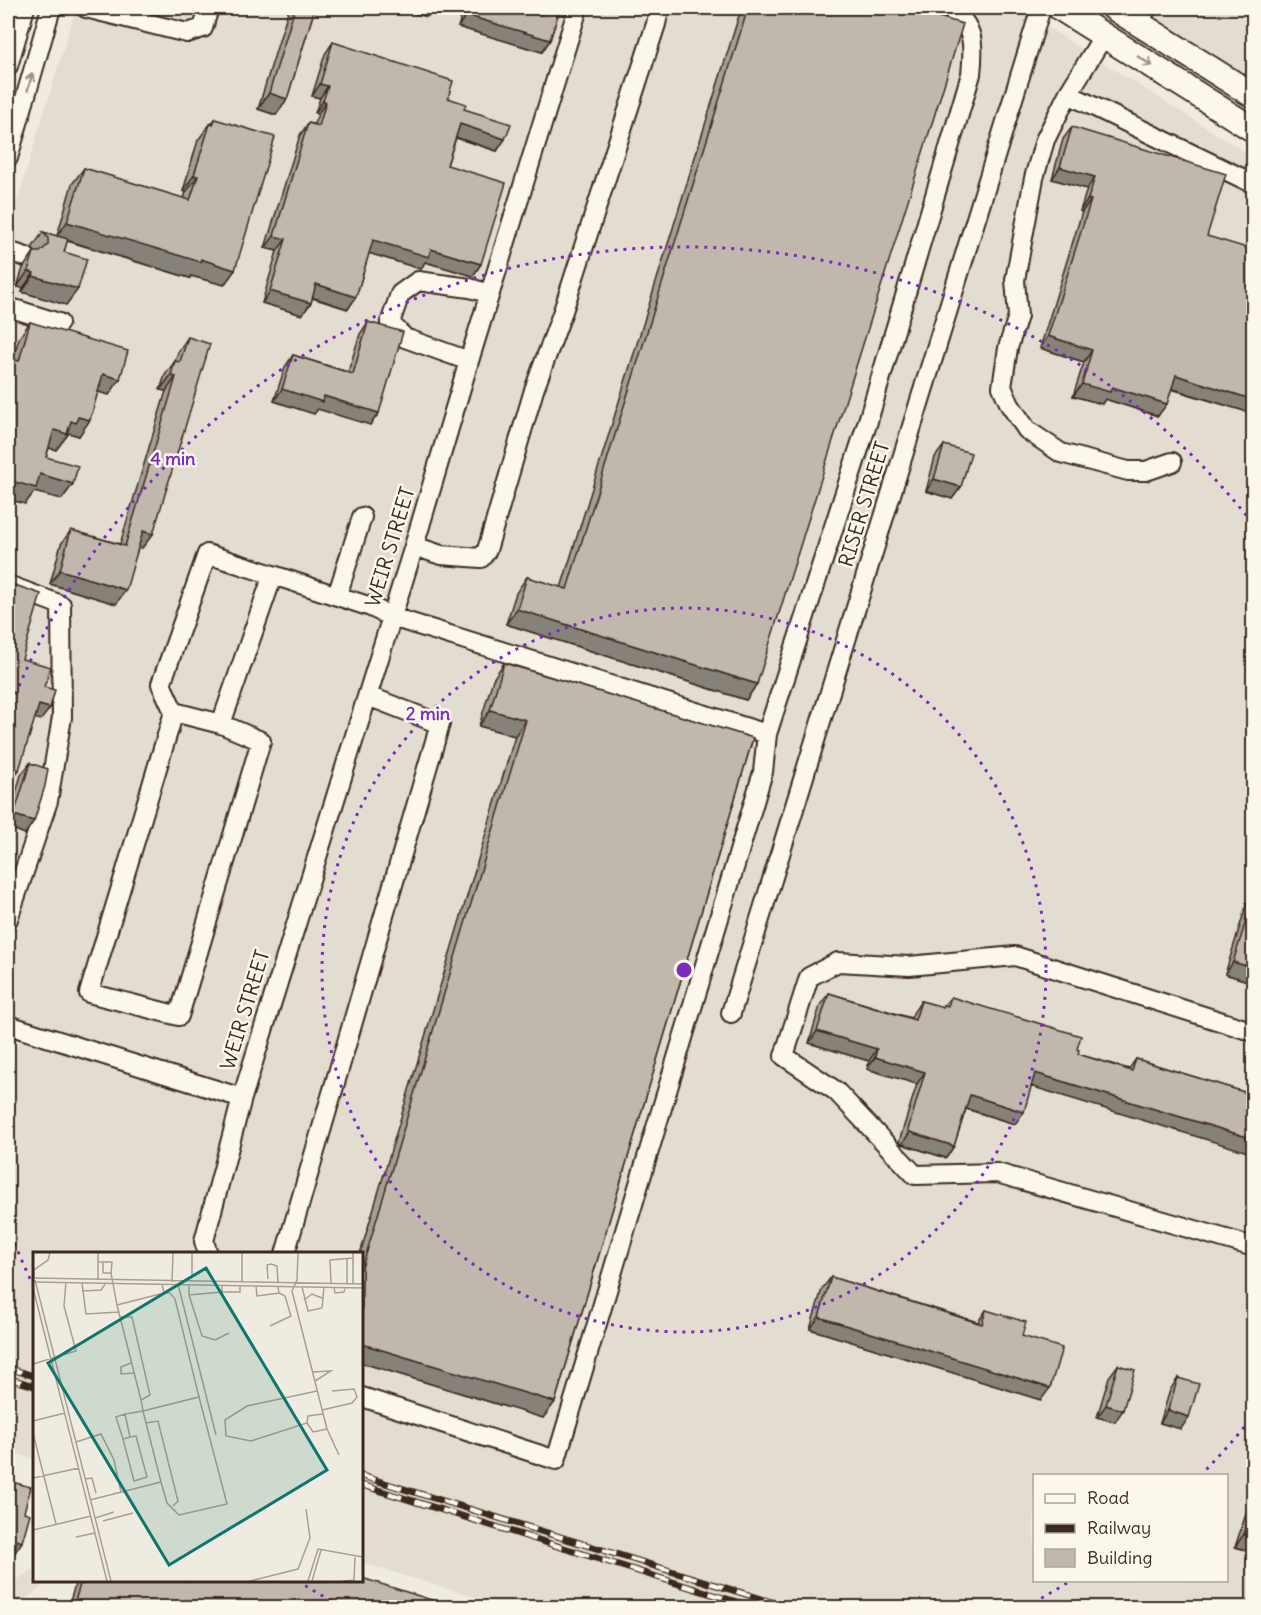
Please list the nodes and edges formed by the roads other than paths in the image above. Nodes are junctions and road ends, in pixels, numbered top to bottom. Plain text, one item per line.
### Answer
1 (25, 8) edge
2 (51, 8) edge
3 (86, 8) edge
4 (209, 8) edge
5 (579, 8) edge
6 (658, 8) edge
7 (949, 8) edge
8 (1041, 8) edge
9 (1060, 8) edge
10 (1132, 14) edge
11 (1109, 38) junction
12 (8, 66) edge
13 (1068, 94) junction
14 (1254, 96) edge
15 (1254, 130) edge
16 (8, 158) edge
17 (1254, 184) edge
18 (8, 251) edge
19 (26, 257) dead end
20 (490, 294) junction
21 (8, 308) edge
22 (59, 323) dead end
23 (468, 362) junction
24 (1172, 462) dead end
25 (362, 517) dead end
26 (414, 546) junction
27 (273, 575) junction
28 (8, 585) edge
29 (337, 596) junction
30 (392, 617) junction
31 (368, 696) junction
32 (174, 712) junction
33 (221, 724) junction
34 (767, 734) junction
35 (8, 919) edge
36 (731, 1013) dead end
37 (8, 1025) edge
38 (1254, 1032) edge
39 (242, 1098) junction
40 (1254, 1247) edge
41 (207, 1252) edge
42 (286, 1252) edge
43 (363, 1397) edge

1 - 12 street
16 -> 2 street
3 - 4 street
5 - 20 street, WEIR STREET
6 - 26 street
7 - 34 street
8 - 36 street, RISER STREET
9 - 11 main road
10 - 11 main road
10 - 14 main road
11 - 13 street
11 -> 15 main road
13 - 17 street
13 - 24 street
18 - 19 street
20 - 23 street, WEIR STREET
20 - 23 street
21 - 22 street
23 - 26 street, WEIR STREET
25 - 29 street
26 - 30 street, WEIR STREET
27 - 29 street
27 - 32 street
27 - 33 street
28 - 35 street
29 - 30 street
30 - 31 street, WEIR STREET
30 - 34 street
31 - 39 street, WEIR STREET
31 - 42 street
32 - 33 street
32 - 33 street
34 - 43 street
37 - 39 street
38 - 40 street
39 - 41 street, WEIR STREET

